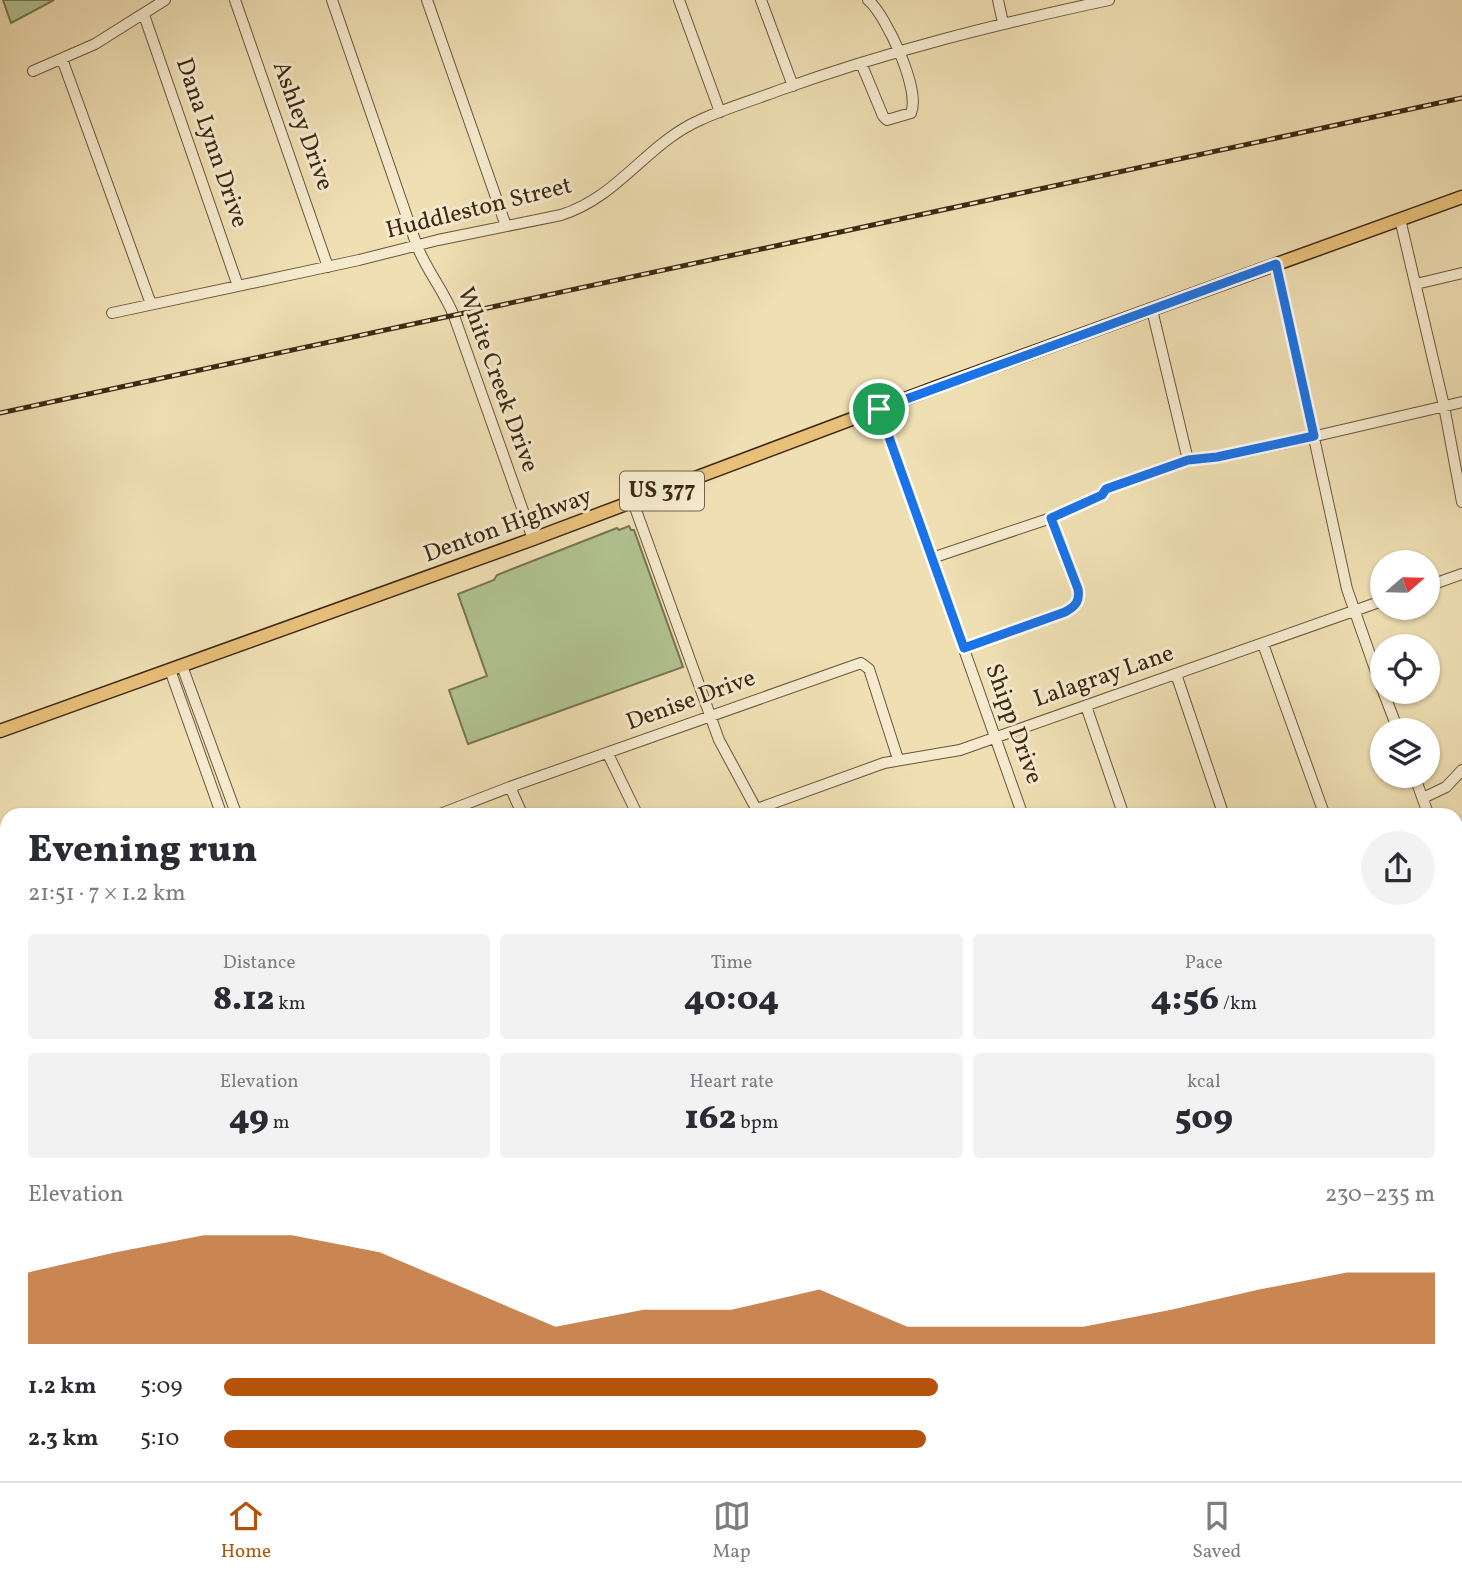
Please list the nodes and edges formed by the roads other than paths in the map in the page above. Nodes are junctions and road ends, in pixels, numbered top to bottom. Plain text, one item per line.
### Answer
1 (165, 0) edge
2 (235, 0) edge
3 (332, 0) edge
4 (427, 0) edge
5 (679, 0) edge
6 (761, 0) edge
7 (868, 0) edge
8 (999, 0) edge
9 (1109, 0) edge
10 (144, 15) junction
11 (1003, 23) junction
12 (898, 52) junction
13 (62, 59) junction
14 (861, 63) junction
15 (33, 71) dead end
16 (793, 86) junction
17 (720, 112) junction
18 (1462, 197) edge
19 (1400, 219) junction
20 (506, 226) junction
21 (418, 246) junction
22 (1276, 264) junction
23 (328, 267) junction
24 (1462, 273) edge
25 (1416, 284) junction
26 (238, 286) junction
27 (151, 304) junction
28 (1152, 310) junction
29 (112, 313) dead end
30 (1462, 402) edge
31 (1444, 406) junction
32 (879, 409) junction
33 (1314, 436) junction
34 (1188, 460) junction
35 (632, 502) junction
36 (1462, 502) edge
37 (1051, 518) junction
38 (533, 539) junction
39 (932, 558) junction
40 (1462, 575) edge
41 (1440, 582) edge
42 (1370, 605) edge
43 (1354, 611) junction
44 (1263, 644) junction
45 (964, 648) junction
46 (1370, 655) edge
47 (176, 668) junction
48 (1177, 674) junction
49 (1086, 706) junction
50 (710, 717) junction
51 (0, 732) edge
52 (996, 738) junction
53 (608, 754) junction
54 (898, 759) junction
55 (217, 761) junction
56 (204, 767) junction
57 (1462, 770) edge
58 (510, 787) junction
59 (1419, 788) edge
60 (1423, 798) junction
61 (219, 808) edge
62 (234, 808) edge
63 (456, 808) edge
64 (519, 808) edge
65 (634, 808) edge
66 (757, 808) edge
67 (769, 808) edge
68 (1020, 808) edge
69 (1121, 808) edge
70 (1221, 808) edge
71 (1322, 808) edge
72 (1426, 808) edge

1 - 10 street
2 - 23 street, Ashley Drive
3 - 21 street, White Creek Drive
4 - 20 street
5 - 17 street
6 - 16 street
7 - 12 street
8 - 11 street
9 - 11 street, Huddleston Street
10 - 13 street
10 - 26 street, Dana Lynn Drive
11 - 12 street, Huddleston Street
12 - 14 street, Huddleston Street
12 - 14 street
13 - 15 street
13 - 27 street
14 - 16 street, Huddleston Street
16 - 17 street, Huddleston Street
17 - 20 street, Huddleston Street
18 - 19 main road, Denton Highway / US 377
19 - 22 main road, Denton Highway / US 377
19 - 25 street
20 - 21 street, Huddleston Street
21 - 23 street, Huddleston Street
21 - 38 street, White Creek Drive
22 - 28 main road, Denton Highway / US 377
22 - 33 street
23 - 26 street, Huddleston Street
24 - 25 street
25 - 31 street
26 - 27 street, Huddleston Street
27 - 29 street, Huddleston Street
28 - 32 main road, Denton Highway / US 377
28 - 34 street
30 - 31 street
31 - 33 street
31 - 36 street
32 - 35 main road, Denton Highway / US 377
32 - 39 street, Shipp Drive
33 - 34 street
33 - 43 street
34 - 37 street
35 - 38 main road, Denton Highway / US 377
35 - 50 street
37 - 39 street
37 - 45 street
38 - 47 main road, Denton Highway / US 377
39 - 45 street, Shipp Drive
40 - 41 street
42 - 43 street, Lalagray Lane
43 - 44 street, Lalagray Lane
43 - 46 street
44 - 48 street, Lalagray Lane
44 - 71 street
45 - 52 street, Shipp Drive
47 - 51 main road, Denton Highway / US 377
47 - 55 street
47 - 56 street
48 - 49 street, Lalagray Lane
48 - 70 street
49 - 52 street, Lalagray Lane
49 - 69 street
50 - 53 street, Denise Drive
50 - 54 street, Denise Drive
50 - 66 street
52 - 54 street, Lalagray Lane
52 - 68 street, Shipp Drive
53 - 58 street, Denise Drive
53 - 65 street
54 - 67 street, Lalagray Lane
55 - 56 street
55 - 62 street
56 - 61 street
57 - 60 street
58 - 63 street, Denise Drive
58 - 64 street
59 - 60 street
60 - 72 street

